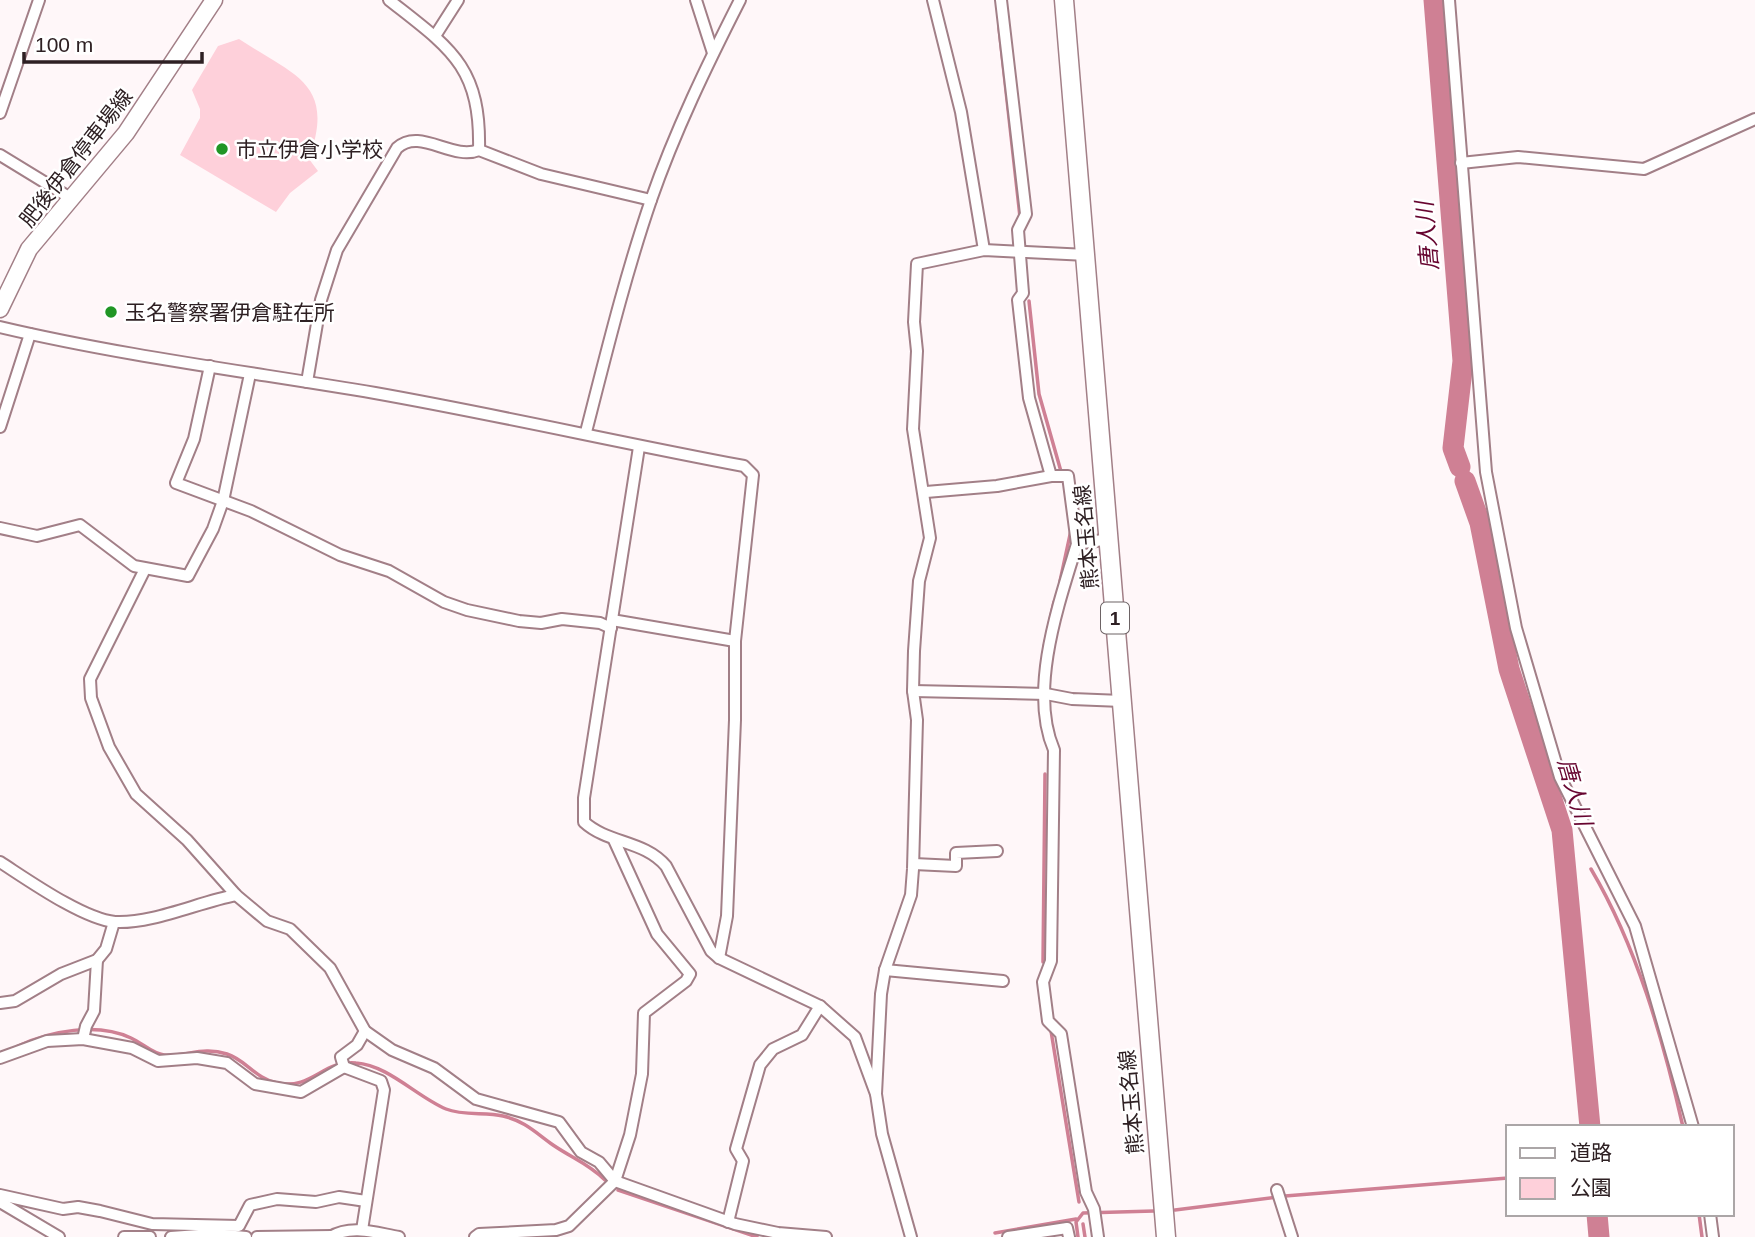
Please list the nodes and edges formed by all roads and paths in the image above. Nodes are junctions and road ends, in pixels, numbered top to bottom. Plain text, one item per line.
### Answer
1 (39, 0) edge
2 (214, 0) edge
3 (389, 0) edge
4 (458, 0) edge
5 (696, 0) edge
6 (740, 0) edge
7 (933, 0) edge
8 (1002, 0) edge
9 (1065, 0) edge
10 (1449, 0) edge
11 (435, 36) junction
12 (713, 53) junction
13 (0, 113) edge
14 (1755, 119) edge
15 (480, 150) junction
16 (0, 155) edge
17 (1461, 163) junction
18 (72, 199) junction
19 (651, 200) junction
20 (984, 250) junction
21 (1020, 253) junction
22 (1087, 256) junction
23 (0, 310) edge
24 (0, 327) edge
25 (30, 334) junction
26 (210, 366) junction
27 (250, 374) junction
28 (307, 382) junction
29 (0, 426) edge
30 (586, 432) junction
31 (639, 447) junction
32 (1057, 476) junction
33 (926, 492) junction
34 (223, 501) junction
35 (0, 527) edge
36 (1109, 539) junction
37 (1077, 544) junction
38 (145, 569) junction
39 (611, 624) junction
40 (734, 641) junction
41 (913, 691) junction
42 (1046, 694) junction
43 (1122, 701) junction
44 (614, 840) junction
45 (997, 851) dead end
46 (0, 862) edge
47 (914, 864) junction
48 (236, 895) junction
49 (114, 922) junction
50 (719, 958) junction
51 (97, 960) junction
52 (885, 970) junction
53 (1003, 981) dead end
54 (0, 1003) edge
55 (820, 1006) junction
56 (365, 1031) junction
57 (85, 1033) junction
58 (0, 1058) edge
59 (343, 1063) junction
60 (876, 1094) junction
61 (1692, 1125) edge
62 (615, 1181) junction
63 (0, 1195) edge
64 (1278, 1195) dead end
65 (366, 1201) junction
66 (0, 1202) edge
67 (1710, 1216) edge
68 (728, 1222) junction
69 (357, 1232) edge
70 (570, 1232) edge
71 (331, 1236) edge
72 (59, 1237) edge
73 (124, 1237) edge
74 (150, 1237) edge
75 (171, 1237) edge
76 (246, 1237) edge
77 (257, 1237) edge
78 (399, 1237) edge
79 (475, 1237) edge
80 (826, 1237) edge
81 (911, 1237) edge
82 (1008, 1237) edge
83 (1069, 1237) edge
84 (1098, 1237) edge
85 (1166, 1237) edge
86 (1292, 1237) edge
87 (1713, 1237) edge

1 - 13 street
2 - 18 main road, 肥後伊倉停車場線
3 - 11 street
4 - 11 street
5 - 12 street
6 - 12 street
7 - 20 street
8 - 21 street
9 - 22 main road, 熊本玉名線 / 1
10 - 17 street
11 - 15 street
12 - 19 street
14 - 17 street
15 - 19 street
15 - 28 street
16 - 18 street
17 - 61 street
18 - 23 main road, 肥後伊倉停車場線
19 - 30 street
20 - 21 street
20 - 33 street
21 - 22 street
21 - 32 street
22 - 36 main road, 熊本玉名線 / 1
24 - 25 street
25 - 26 street
25 - 29 street
26 - 27 street
26 - 34 street
27 - 28 street
27 - 34 street
28 - 30 street
30 - 31 street
31 - 39 street
31 - 40 street
32 - 33 street
32 - 37 street
33 - 41 street
34 - 38 street
34 - 39 street
35 - 38 street
36 - 37 street
36 - 43 main road, 熊本玉名線 / 1
37 - 42 street
38 - 48 street
39 - 40 street
39 - 44 street
40 - 50 street
41 - 42 street
41 - 47 street
42 - 43 street
42 - 84 street
43 - 85 main road, 熊本玉名線 / 1
44 - 50 street
44 - 62 street
45 - 47 street
46 - 49 street
47 - 52 street
48 - 49 street
48 - 56 street
49 - 51 street
50 - 55 street
51 - 54 street
51 - 57 street
52 - 53 street
52 - 60 street
55 - 60 street
55 - 68 street
56 - 59 street
56 - 62 street
57 - 58 street
57 - 59 street
59 - 65 street
60 - 81 street
62 - 68 street
62 - 70 street
63 - 65 street
64 - 86 street
65 - 69 street
66 - 72 street
67 - 87 street
68 - 80 street
69 - 71 street
69 - 78 street
70 - 79 street
71 - 77 street
73 - 74 street
75 - 76 street
82 - 83 street

